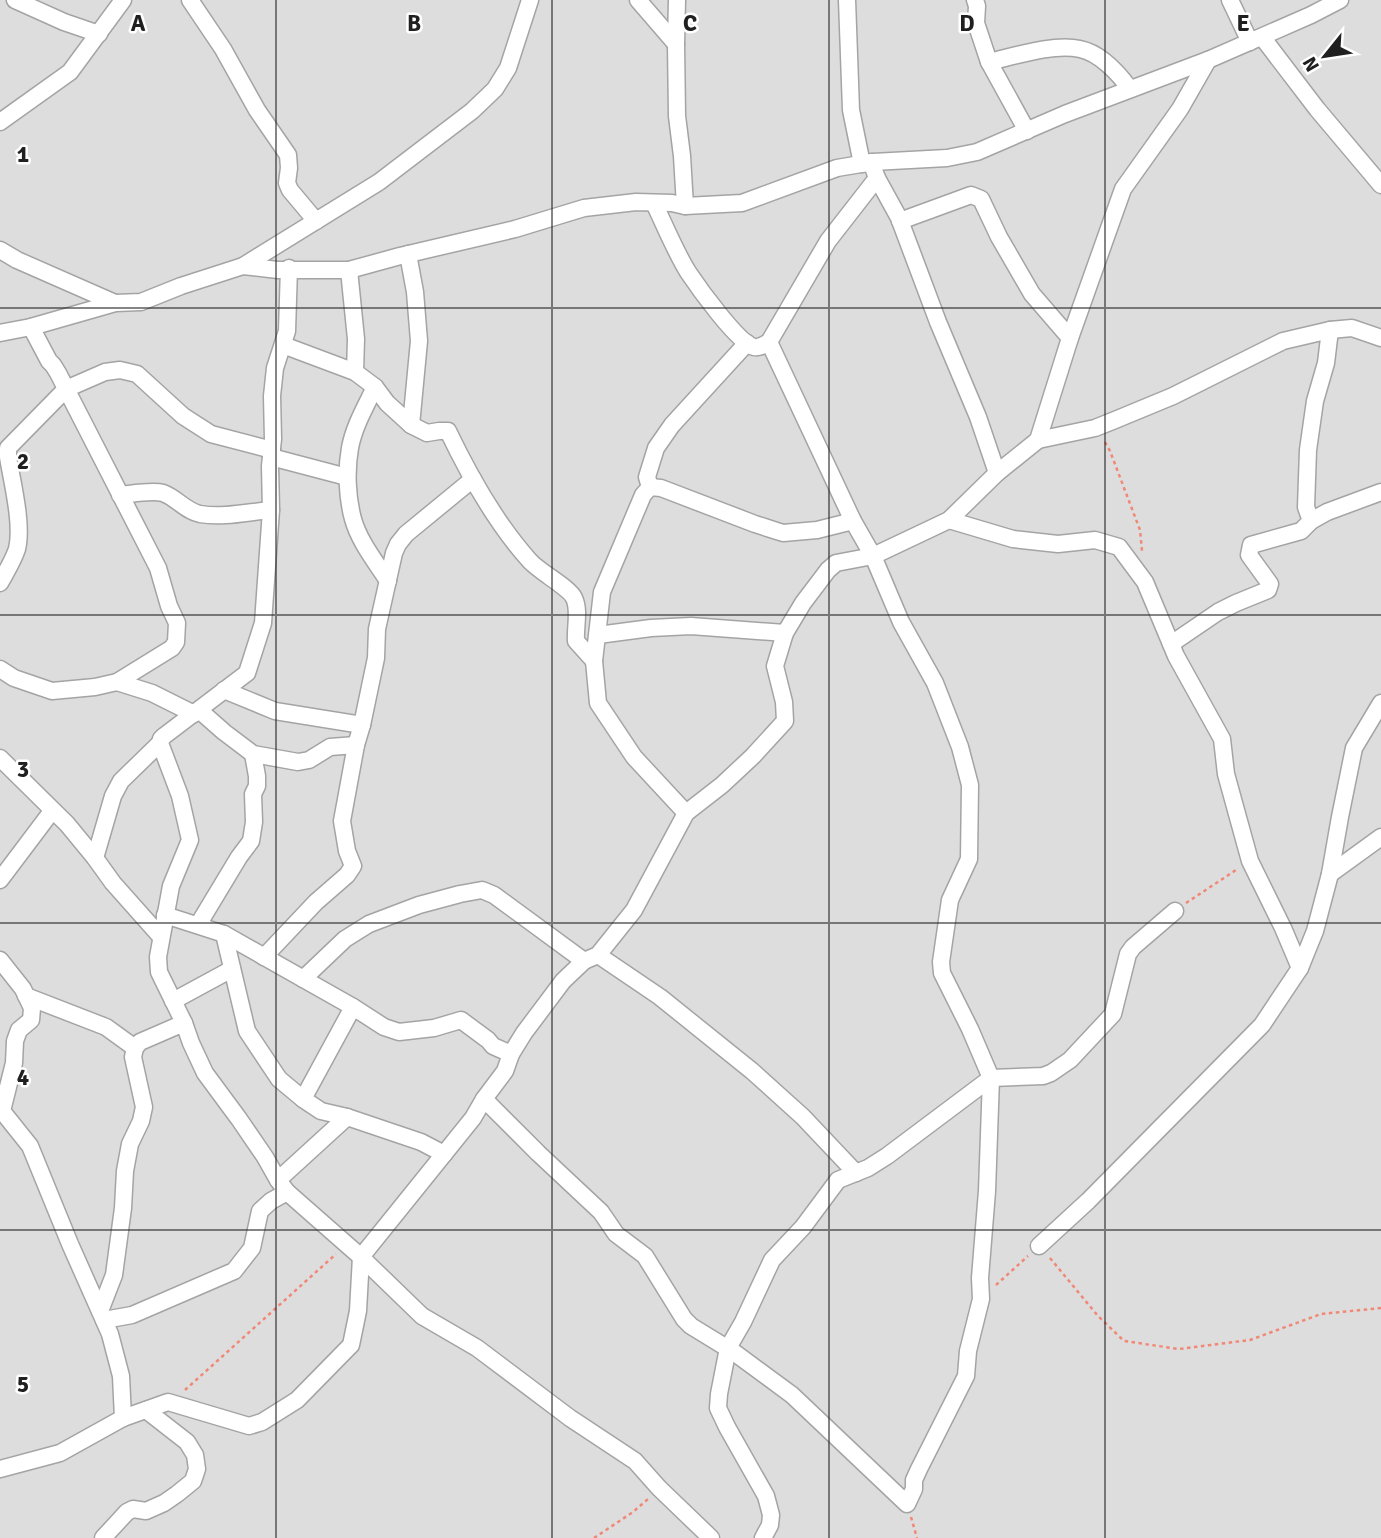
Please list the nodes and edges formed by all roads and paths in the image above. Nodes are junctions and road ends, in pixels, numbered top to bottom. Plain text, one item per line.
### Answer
1 (15, 0) edge
2 (124, 0) edge
3 (190, 0) edge
4 (530, 0) edge
5 (638, 0) edge
6 (677, 0) edge
7 (847, 0) edge
8 (975, 0) edge
9 (1230, 0) edge
10 (1340, 0) edge
11 (99, 34) junction
12 (1256, 39) junction
13 (676, 44) junction
14 (1208, 60) junction
15 (989, 62) junction
16 (1130, 89) junction
17 (0, 122) edge
18 (1027, 131) junction
19 (870, 168) junction
20 (1381, 185) edge
21 (654, 203) junction
22 (685, 206) junction
23 (316, 221) junction
24 (900, 221) junction
25 (0, 250) edge
26 (408, 254) junction
27 (243, 266) junction
28 (289, 268) junction
29 (349, 270) junction
30 (115, 303) junction
31 (31, 327) junction
32 (1330, 330) junction
33 (0, 333) edge
34 (1070, 338) junction
35 (1381, 338) edge
36 (769, 342) junction
37 (747, 343) junction
38 (283, 345) junction
39 (355, 372) junction
40 (375, 387) junction
41 (66, 389) junction
42 (411, 425) junction
43 (1095, 428) junction
44 (1038, 440) junction
45 (271, 453) junction
46 (997, 473) junction
47 (347, 477) junction
48 (473, 479) junction
49 (650, 487) junction
50 (1381, 492) edge
51 (120, 495) junction
52 (271, 510) junction
53 (948, 520) junction
54 (853, 521) junction
55 (1311, 521) junction
56 (873, 556) junction
57 (1142, 556) dead end
58 (388, 581) junction
59 (0, 583) edge
60 (785, 633) junction
61 (598, 635) junction
62 (1171, 644) junction
63 (594, 661) junction
64 (0, 669) edge
65 (117, 682) junction
66 (224, 690) junction
67 (197, 712) junction
68 (1378, 714) edge
69 (362, 724) junction
70 (160, 743) junction
71 (356, 745) junction
72 (253, 754) junction
73 (0, 758) edge
74 (52, 811) junction
75 (686, 813) junction
76 (1381, 837) edge
77 (95, 858) junction
78 (1250, 861) junction
79 (1330, 874) junction
80 (0, 880) edge
81 (1175, 911) joint
82 (165, 915) junction
83 (198, 925) junction
84 (224, 934) junction
85 (161, 937) junction
86 (264, 957) junction
87 (591, 958) junction
88 (0, 960) edge
89 (1300, 968) junction
90 (232, 969) junction
91 (303, 979) junction
92 (26, 996) junction
93 (173, 1001) junction
94 (353, 1007) junction
95 (184, 1023) junction
96 (135, 1048) junction
97 (511, 1054) junction
98 (990, 1079) junction
99 (303, 1099) junction
100 (484, 1099) junction
101 (1, 1111) edge
102 (347, 1117) junction
103 (444, 1154) junction
104 (856, 1173) junction
105 (282, 1186) junction
106 (346, 1245) junction
107 (1039, 1246) junction
108 (361, 1257) junction
109 (981, 1299) junction
110 (1381, 1308) edge
111 (102, 1315) junction
112 (728, 1348) junction
113 (168, 1402) junction
114 (146, 1410) junction
115 (123, 1418) junction
116 (0, 1469) edge
117 (659, 1488) junction
118 (907, 1504) junction
119 (103, 1538) edge
120 (594, 1538) edge
121 (711, 1538) edge
122 (763, 1538) edge
123 (917, 1538) edge

1 - 11 street
2 - 11 street
3 - 23 street
4 - 23 street
5 - 13 street
6 - 13 street
7 - 19 street
8 - 15 street
9 - 12 street
10 - 12 street
11 - 17 street
12 - 14 street
12 - 20 street
13 - 22 street
14 - 16 street
14 - 34 street
15 - 16 street
15 - 18 street
16 - 18 street
18 - 19 street
19 - 22 street
19 - 24 street
19 - 36 street
21 - 22 street
21 - 26 street
21 - 37 street
23 - 27 street
24 - 34 street
24 - 46 street
25 - 30 street
26 - 29 street
26 - 42 street
27 - 28 street
27 - 30 street
28 - 29 street
28 - 38 street
29 - 39 street
30 - 31 street
31 - 33 street
31 - 41 street
32 - 35 street
32 - 43 street
32 - 55 street
34 - 44 street
36 - 37 street
36 - 54 street
37 - 49 street
38 - 39 street
38 - 45 street
39 - 40 street
40 - 42 street
40 - 47 street
41 - 45 street
41 - 51 street
41 - 59 street
42 - 48 street
43 - 44 street
43 - 57 path
44 - 46 street
45 - 47 street
45 - 52 street
46 - 53 street
47 - 58 street
48 - 58 street
48 - 63 street
49 - 54 street
49 - 61 street
50 - 55 street
51 - 52 street
51 - 65 street
52 - 66 street
53 - 56 street
53 - 62 street
54 - 56 street
55 - 62 street
56 - 60 street
56 - 98 street
58 - 69 street
60 - 61 street
60 - 75 street
61 - 63 street
62 - 78 street
63 - 75 street
64 - 65 street
65 - 67 street
66 - 67 street
66 - 69 street
67 - 70 street
67 - 72 street
68 - 79 street
69 - 71 street
70 - 77 street
70 - 82 street
71 - 72 street
71 - 86 street
72 - 83 street
73 - 74 street
74 - 77 street
74 - 80 street
75 - 87 street
76 - 79 street
77 - 85 street
78 - 81 path
78 - 89 street
79 - 89 street
81 - 98 street
82 - 83 street
82 - 85 street
83 - 84 street
84 - 86 street
84 - 90 street
85 - 93 street
86 - 91 street
87 - 91 street
87 - 97 street
87 - 104 street
88 - 92 street
89 - 107 street
90 - 93 street
90 - 99 street
91 - 94 street
92 - 96 street
92 - 101 street
93 - 95 street
94 - 97 street
94 - 99 street
95 - 96 street
95 - 105 street
96 - 111 street
97 - 100 street
98 - 104 street
98 - 109 street
99 - 102 street
100 - 103 street
100 - 112 street
101 - 111 street
102 - 103 street
102 - 105 street
103 - 108 street
104 - 112 street
105 - 106 street
105 - 111 street
106 - 108 street
106 - 113 path
107 - 109 path
107 - 110 path
108 - 113 street
108 - 117 street
109 - 118 street
111 - 115 street
112 - 118 street
112 - 122 street
113 - 114 street
114 - 115 street
114 - 119 street
115 - 116 street
117 - 120 path
117 - 121 street
118 - 123 path

